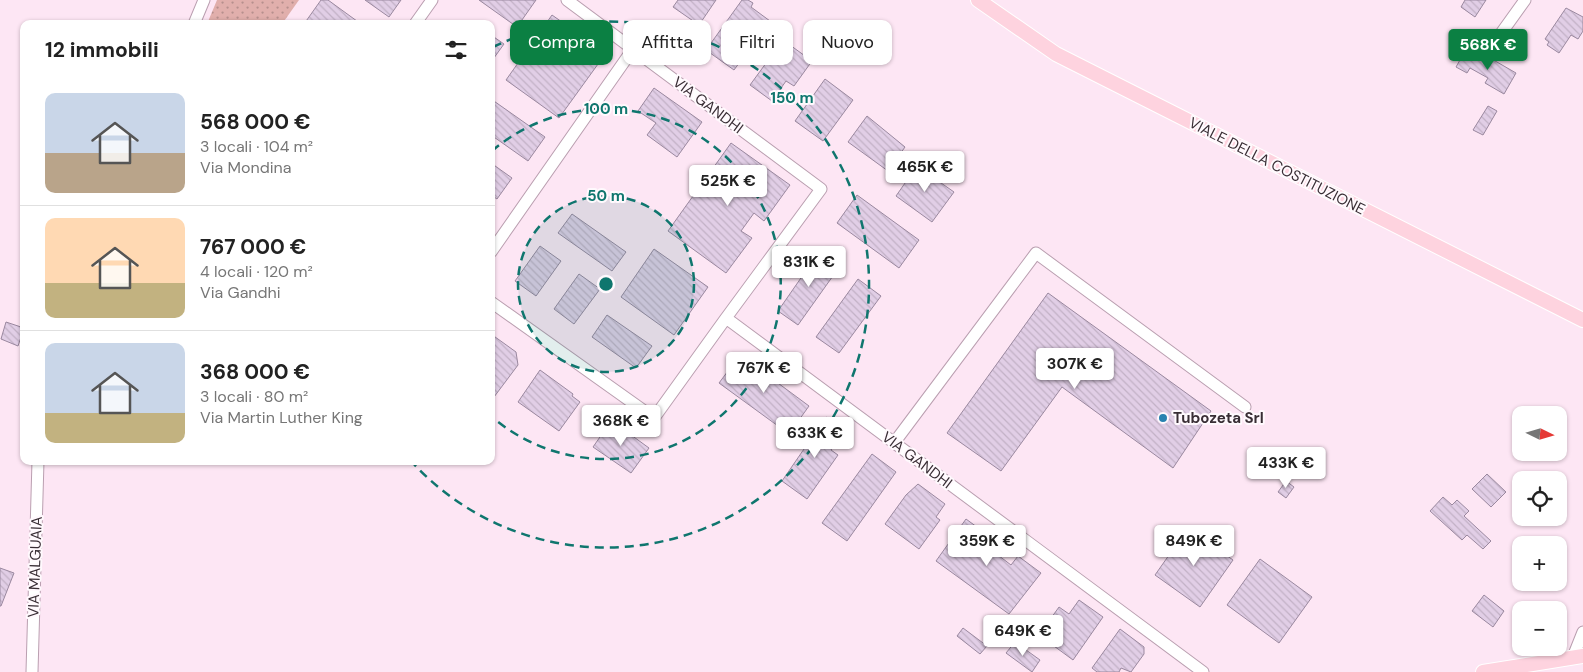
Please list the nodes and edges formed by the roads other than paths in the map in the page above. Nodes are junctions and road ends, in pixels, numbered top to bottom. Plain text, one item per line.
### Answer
1 (204, 0) edge
2 (432, 0) edge
3 (567, 0) edge
4 (978, 0) edge
5 (1525, 0) edge
6 (196, 20) edge
7 (418, 20) edge
8 (623, 42) edge
9 (1492, 46) dead end
10 (623, 63) edge
11 (654, 65) edge
12 (495, 246) edge
13 (495, 305) edge
14 (726, 318) junction
15 (1583, 320) edge
16 (1246, 407) dead end
17 (894, 442) junction
18 (38, 465) edge
19 (1583, 632) edge
20 (1578, 657) edge
21 (32, 672) edge
22 (1202, 672) edge
23 (1483, 672) edge

1 - 6 street
2 - 7 street
3 - 8 street, VIA GANDHI
4 - 15 main road, VIALE DELLA COSTITUZIONE
5 - 9 street
10 - 12 street
11 - 14 street, VIA GANDHI
13 - 14 street
14 - 17 street, VIA GANDHI
16 - 17 street
17 - 22 street, VIA GANDHI
18 - 21 street, VIA MALGUAIA
19 - 20 street
20 - 23 main road

